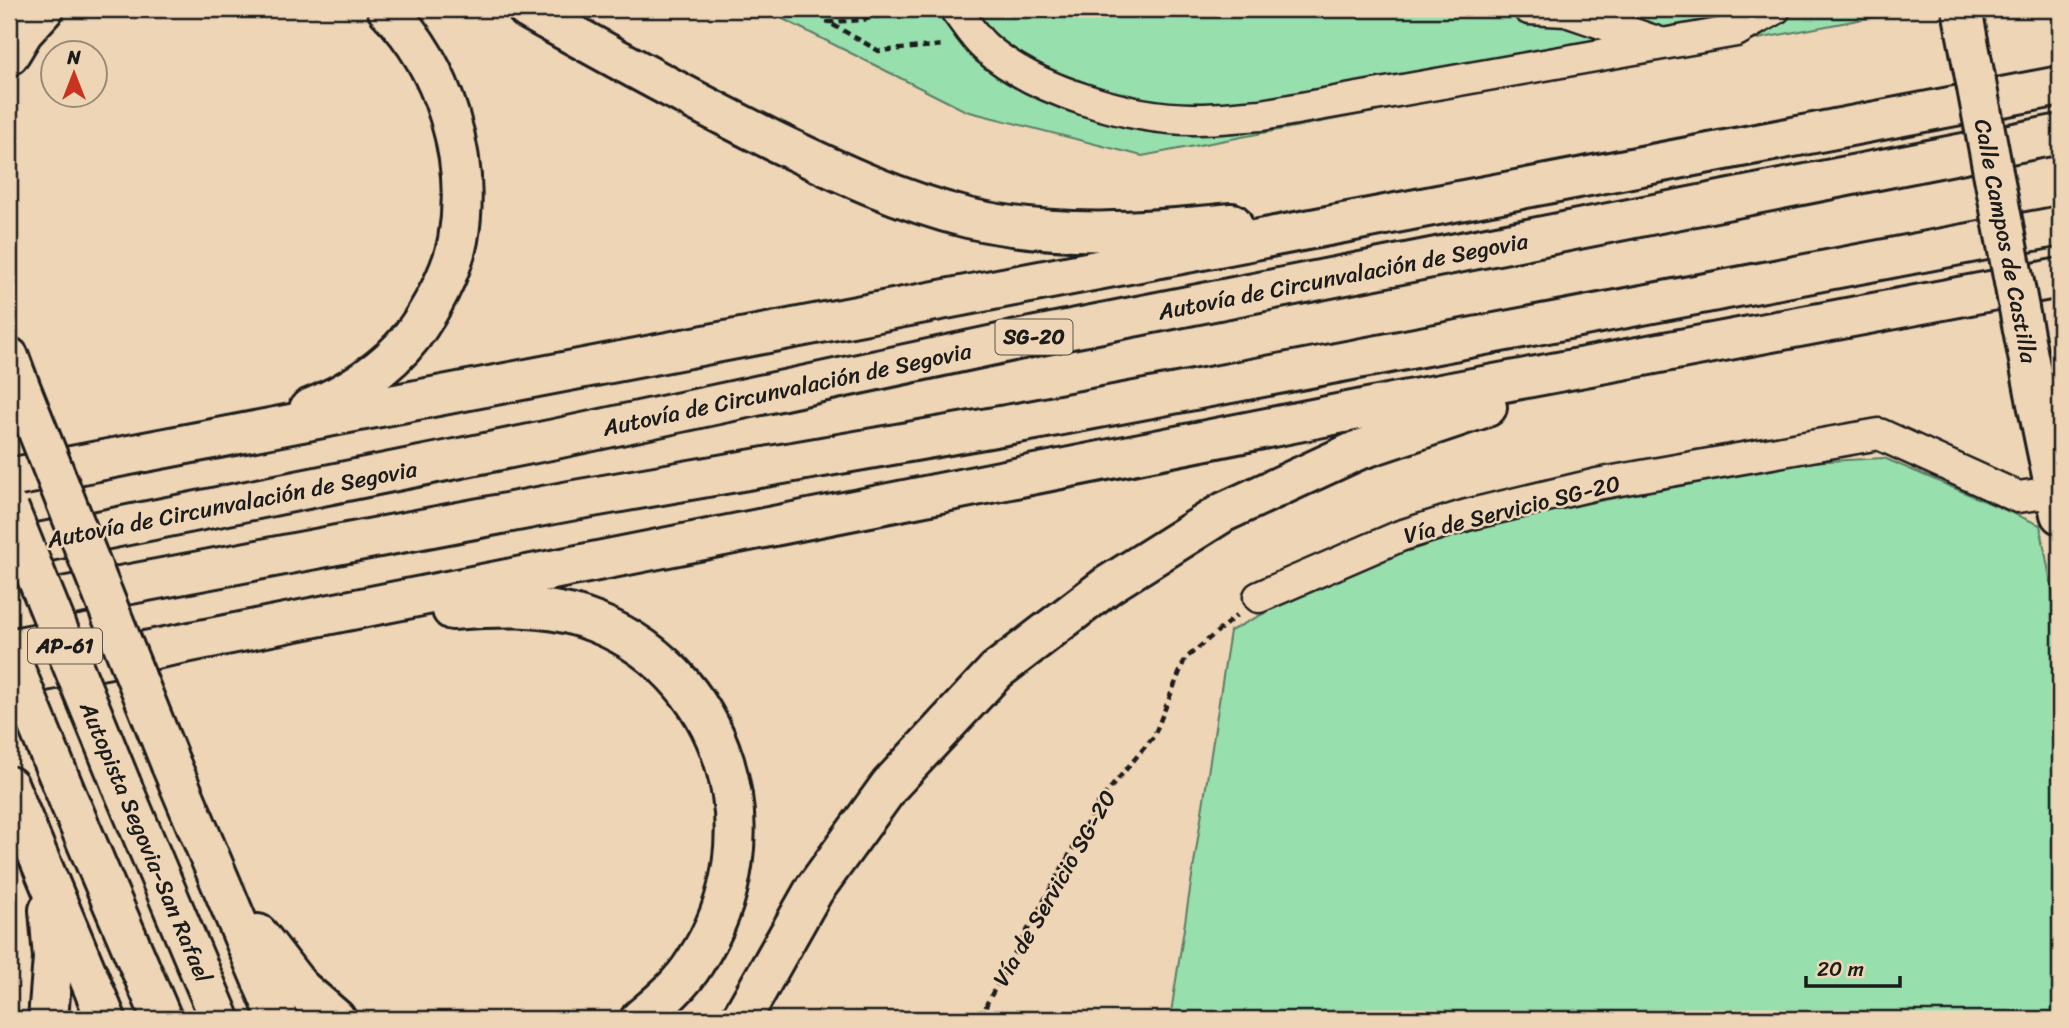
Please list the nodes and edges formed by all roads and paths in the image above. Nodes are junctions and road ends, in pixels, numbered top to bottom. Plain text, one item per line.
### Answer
1 (44, 9) edge
2 (387, 9) edge
3 (905, 9) edge
4 (956, 9) edge
5 (1529, 9) edge
6 (1775, 9) edge
7 (1962, 9) edge
8 (532, 12) edge
9 (979, 41) junction
10 (1665, 45) junction
11 (9, 55) edge
12 (2060, 86) edge
13 (2060, 134) edge
14 (1492, 195) junction
15 (2060, 226) edge
16 (2060, 278) edge
17 (1929, 304) junction
18 (14, 371) edge
19 (180, 446) junction
20 (9, 478) edge
21 (2059, 499) edge
22 (9, 509) edge
23 (9, 549) edge
24 (1259, 597) joint
25 (9, 607) edge
26 (292, 621) junction
27 (9, 655) edge
28 (9, 678) edge
29 (9, 786) edge
30 (23, 821) junction
31 (203, 838) junction
32 (48, 1019) edge
33 (106, 1019) edge
34 (162, 1019) edge
35 (220, 1019) edge
36 (278, 1019) edge
37 (336, 1019) edge
38 (640, 1019) edge
39 (741, 1019) edge
40 (983, 1019) edge

1 - 11 main road
2 - 19 main road
3 - 9 path
4 - 9 street
5 - 10 street
6 - 10 street
7 - 21 main road, Calle Campos de Castilla, bridge
8 - 14 main road
9 - 10 street
12 - 14 main road
13 - 23 main road, Autovía de Circunvalación de Segovia / SG-20
14 - 19 main road
15 - 25 main road
16 - 17 main road
17 - 26 main road
17 - 39 main road
18 - 31 main road, bridge
19 - 20 main road
21 - 24 street, Vía de Servicio SG-20
22 - 35 main road, Autopista Segovia-San Rafael / AP-61, bridge
24 - 40 path, Vía de Servicio SG-20
26 - 28 main road
26 - 38 main road
27 - 34 main road, AP-61, bridge
29 - 30 main road
30 - 32 main road
30 - 33 main road
31 - 36 main road
31 - 37 main road

